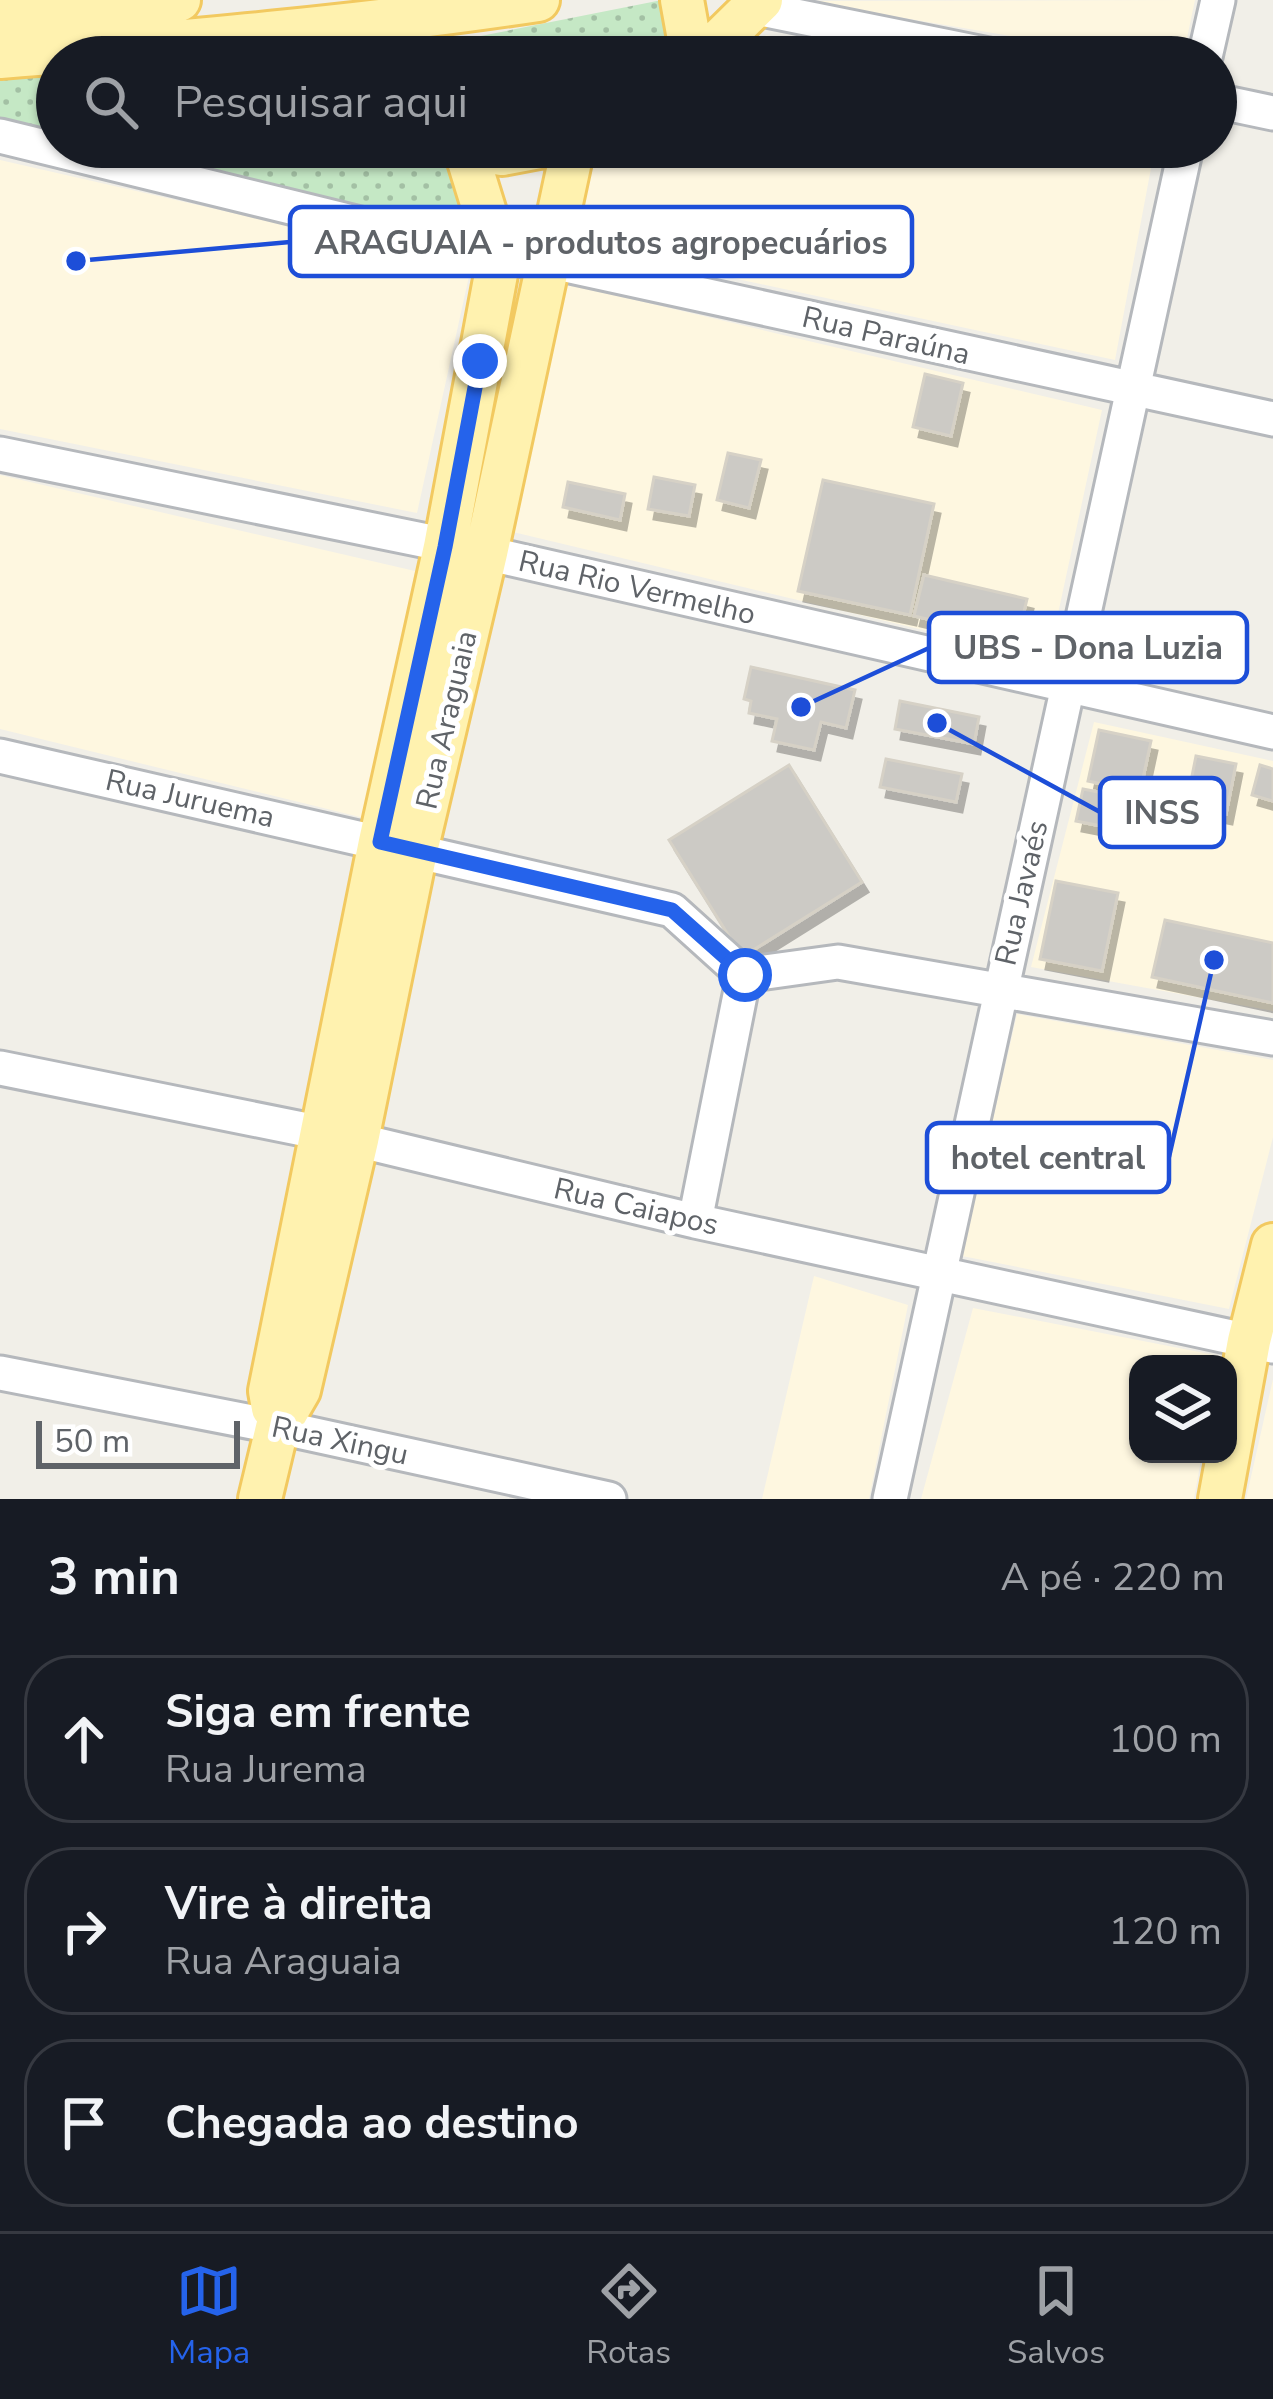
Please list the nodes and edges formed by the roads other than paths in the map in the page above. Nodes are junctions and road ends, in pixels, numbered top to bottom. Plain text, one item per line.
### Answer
1 (179, 0) edge
2 (538, 0) edge
3 (682, 0) edge
4 (1218, 0) edge
5 (759, 4) edge
6 (0, 17) edge
7 (407, 26) edge
8 (264, 36) edge
9 (689, 36) edge
10 (725, 36) edge
11 (904, 36) edge
12 (1210, 36) edge
13 (36, 54) edge
14 (0, 57) edge
15 (1237, 105) edge
16 (1273, 112) edge
17 (0, 136) edge
18 (36, 145) edge
19 (131, 168) edge
20 (473, 168) edge
21 (568, 168) edge
22 (1182, 168) edge
23 (500, 258) junction
24 (548, 261) junction
25 (1135, 392) junction
26 (1273, 419) edge
27 (0, 454) edge
28 (466, 550) junction
29 (1070, 688) junction
30 (1273, 732) edge
31 (0, 757) edge
32 (398, 846) junction
33 (745, 975) junction
34 (1000, 988) junction
35 (1273, 1038) edge
36 (0, 1067) edge
37 (339, 1136) junction
38 (695, 1221) junction
39 (1273, 1245) edge
40 (938, 1274) junction
41 (1261, 1343) edge
42 (0, 1373) edge
43 (277, 1428) junction
44 (260, 1499) edge
45 (609, 1499) edge
46 (890, 1499) edge
47 (1220, 1499) edge

1 - 6 main road
2 - 7 main road
3 - 9 main road
4 - 12 street
5 - 10 main road
5 - 11 street
7 - 8 main road
13 - 14 main road
15 - 16 street
17 - 18 street, Rua Paraúna
19 - 23 street, Rua Paraúna
20 - 23 main road, Rua Araguaia
21 - 24 main road, Rua Araguaia
22 - 25 street, Rua Javaés
23 - 24 street, Rua Paraúna
23 - 28 main road, Rua Araguaia
24 - 25 street, Rua Paraúna
24 - 28 main road, Rua Araguaia
25 - 26 street, Rua Paraúna
25 - 29 street, Rua Javaés
27 - 28 street, Rua Rio Vermelho
28 - 29 street, Rua Rio Vermelho
28 - 32 main road, Rua Araguaia
29 - 30 street, Rua Rio Vermelho
29 - 34 street, Rua Javaés
31 - 32 street, Rua Juruema
32 - 33 street, Rua Juruema
32 - 37 main road, Rua Araguaia
33 - 34 street
33 - 38 street
34 - 35 street
34 - 40 street, Rua Javaés
36 - 37 street, Rua Caiapos
37 - 38 street, Rua Caiapos
37 - 43 main road, Rua Araguaia
38 - 40 street, Rua Caiapos
39 - 41 main road
40 - 41 street, Rua Caiapos
40 - 46 street, Rua Javaés
41 - 47 main road
42 - 43 street, Rua Xingu
43 - 44 main road, Rua Araguaia
43 - 45 street, Rua Xingu

